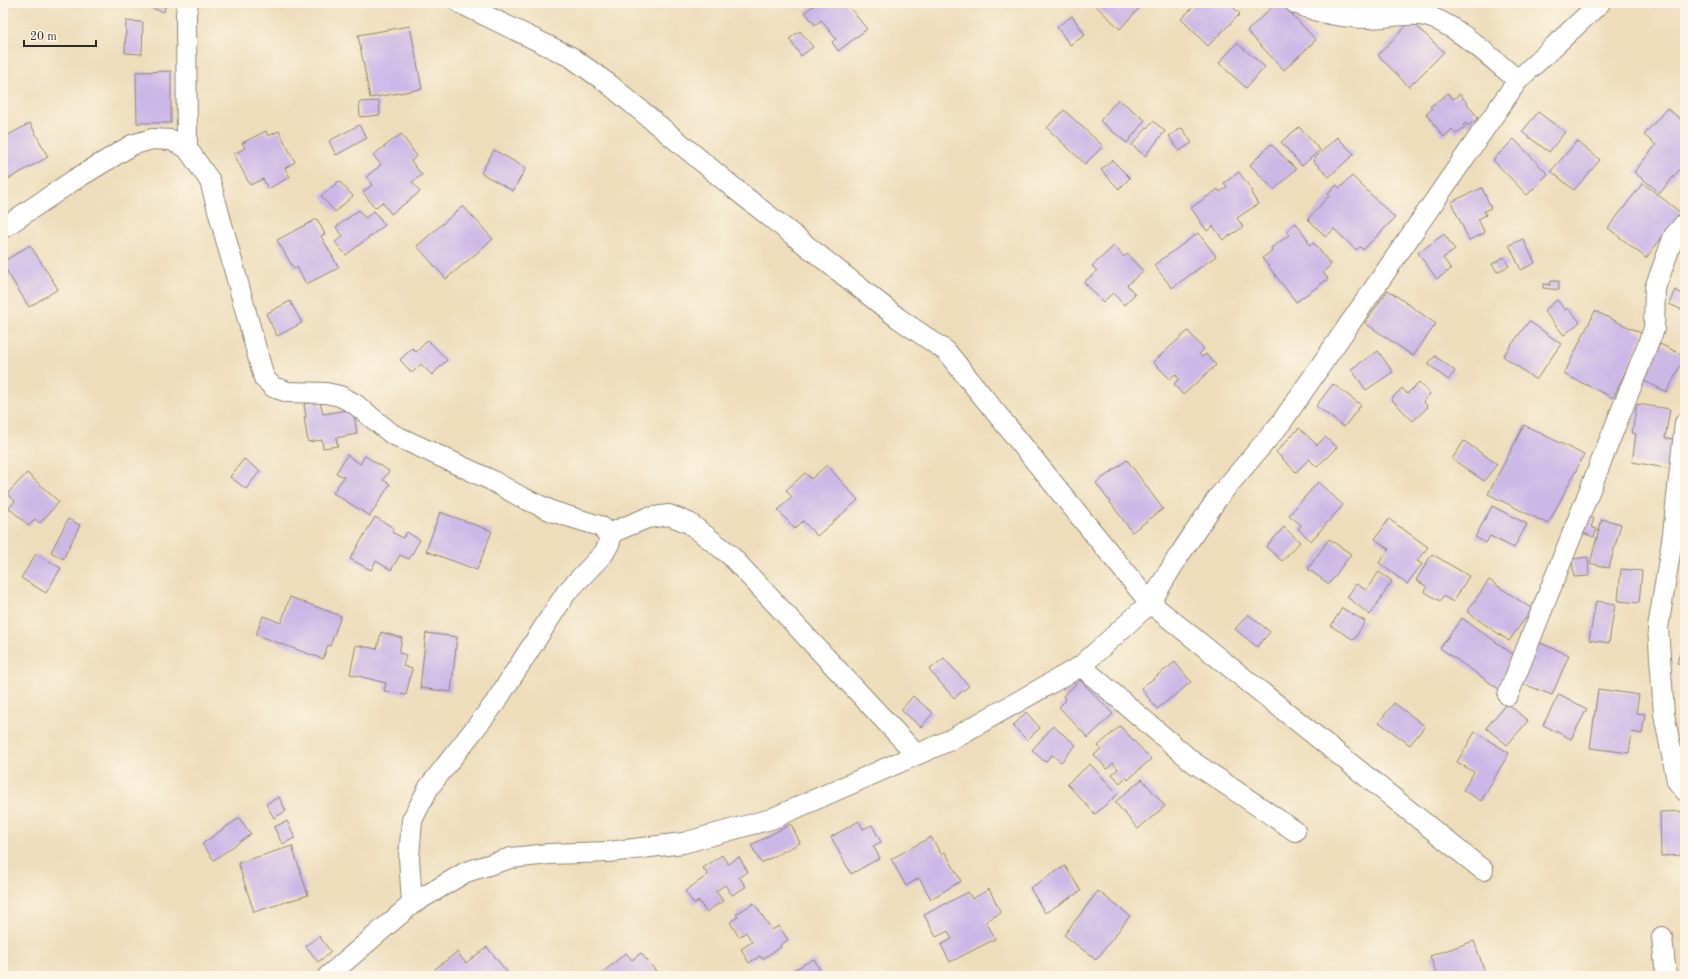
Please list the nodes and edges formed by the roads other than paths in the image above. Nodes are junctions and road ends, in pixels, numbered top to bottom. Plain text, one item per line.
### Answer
1 (188, 3) edge
2 (460, 3) edge
3 (1295, 3) edge
4 (1600, 3) edge
5 (1518, 80) junction
6 (187, 148) junction
7 (1685, 223) edge
8 (3, 228) edge
9 (1685, 423) edge
10 (608, 534) junction
11 (1150, 603) junction
12 (1081, 666) junction
13 (1508, 695) dead end
14 (916, 754) junction
15 (1685, 791) edge
16 (1295, 832) dead end
17 (1483, 870) dead end
18 (412, 904) junction
19 (1662, 937) dead end
20 (328, 976) edge
21 (1666, 976) edge

1 - 6 street
2 - 11 street
3 - 5 street
4 - 5 street
5 - 11 street
6 - 8 street
6 - 10 street
7 - 13 street
9 - 15 street
10 - 14 street
10 - 18 street
11 - 12 street
11 - 17 street
12 - 14 street
12 - 16 street
14 - 18 street
18 - 20 street
19 - 21 street

